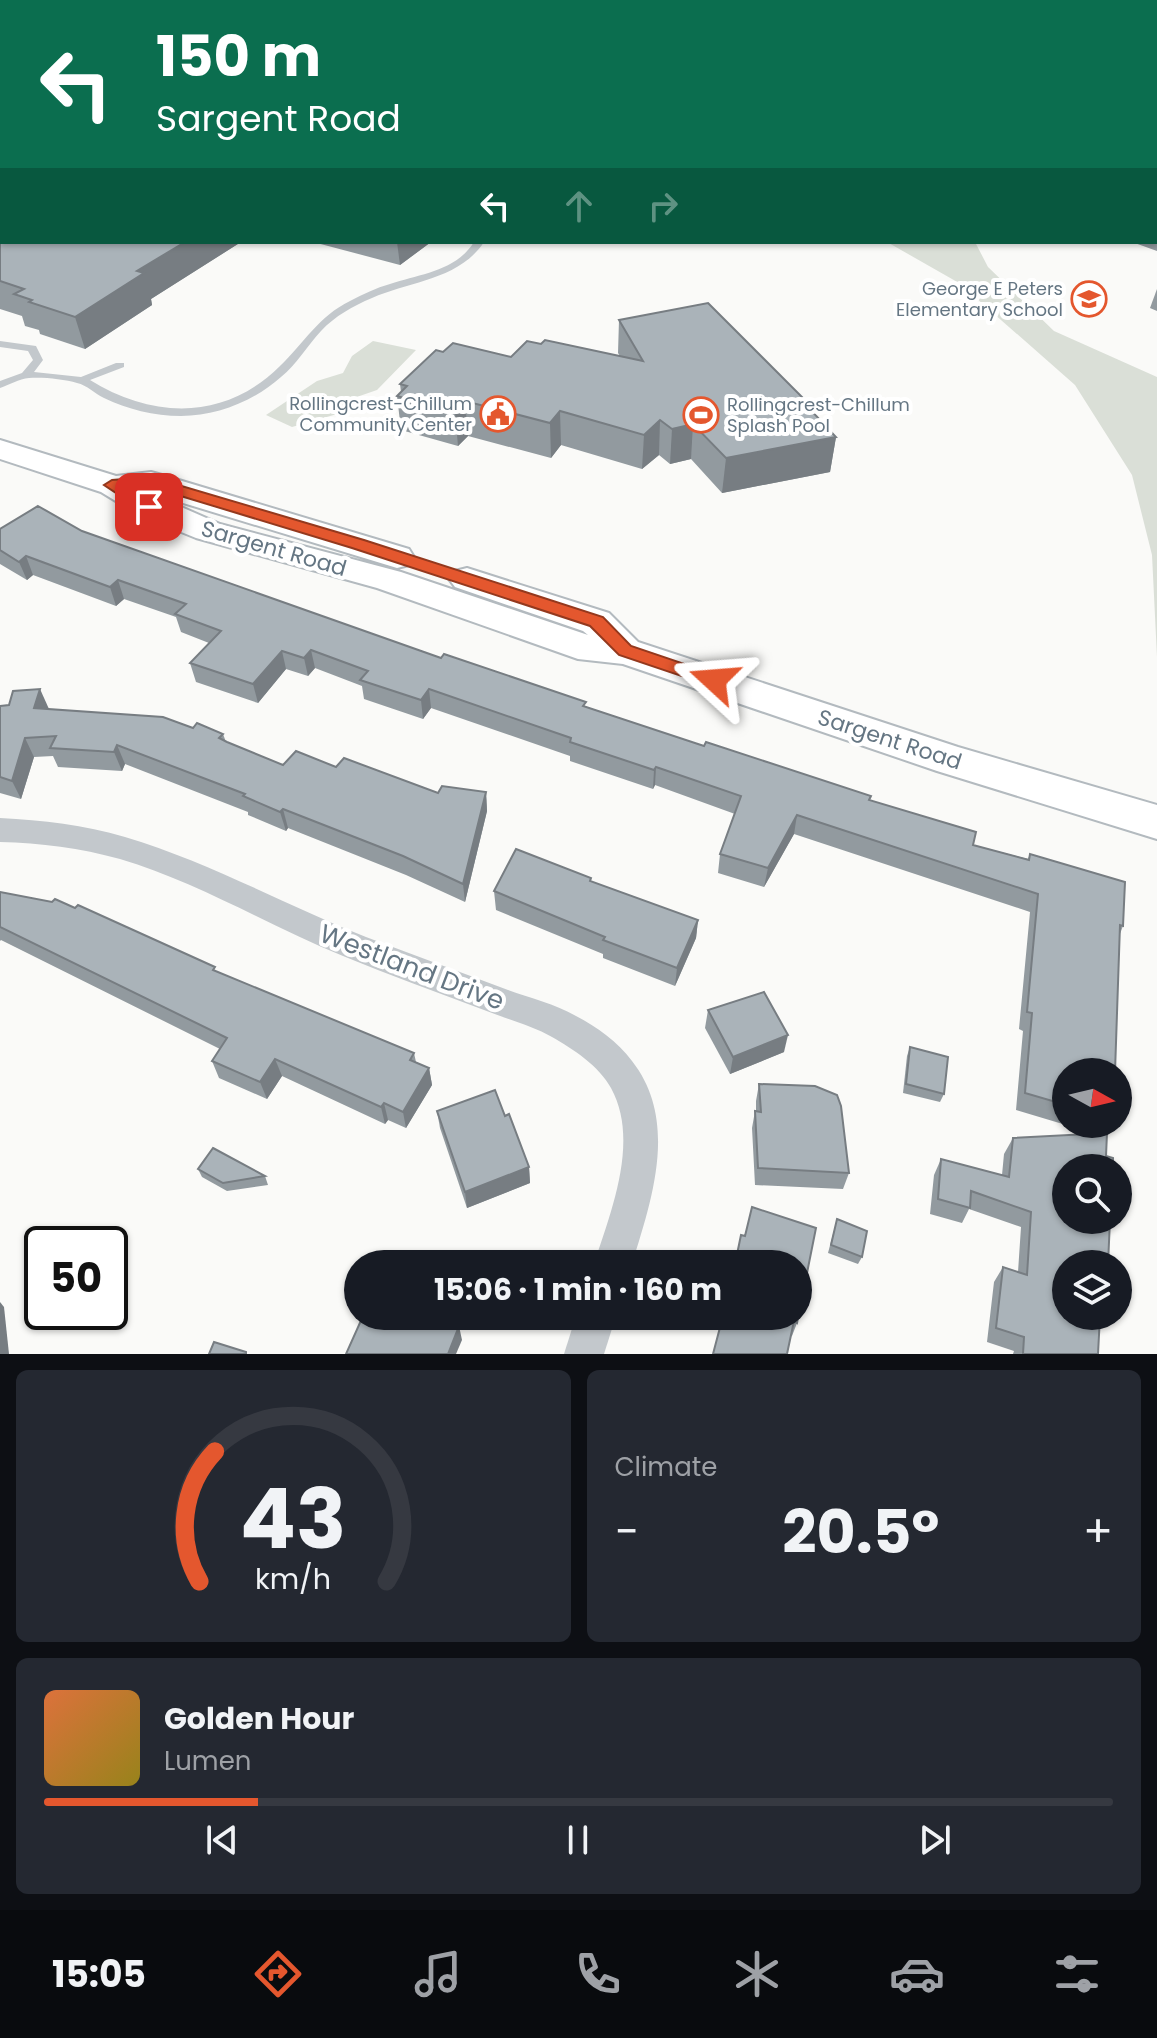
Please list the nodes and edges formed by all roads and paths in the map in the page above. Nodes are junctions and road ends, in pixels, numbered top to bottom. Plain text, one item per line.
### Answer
1 (478, 244) edge
2 (0, 344) edge
3 (120, 365) dead end
4 (26, 375) junction
5 (82, 380) junction
6 (0, 385) edge
7 (12, 454) edge
8 (0, 479) edge
9 (1157, 822) edge
10 (0, 830) edge
11 (617, 1250) edge
12 (592, 1330) edge
13 (584, 1354) edge

1 - 5 lane
2 - 4 lane
3 - 5 lane
4 - 5 lane
4 - 6 lane
7 - 8 main road
7 - 9 main road, Sargent Road
10 - 11 street, Westland Drive
12 - 13 street

